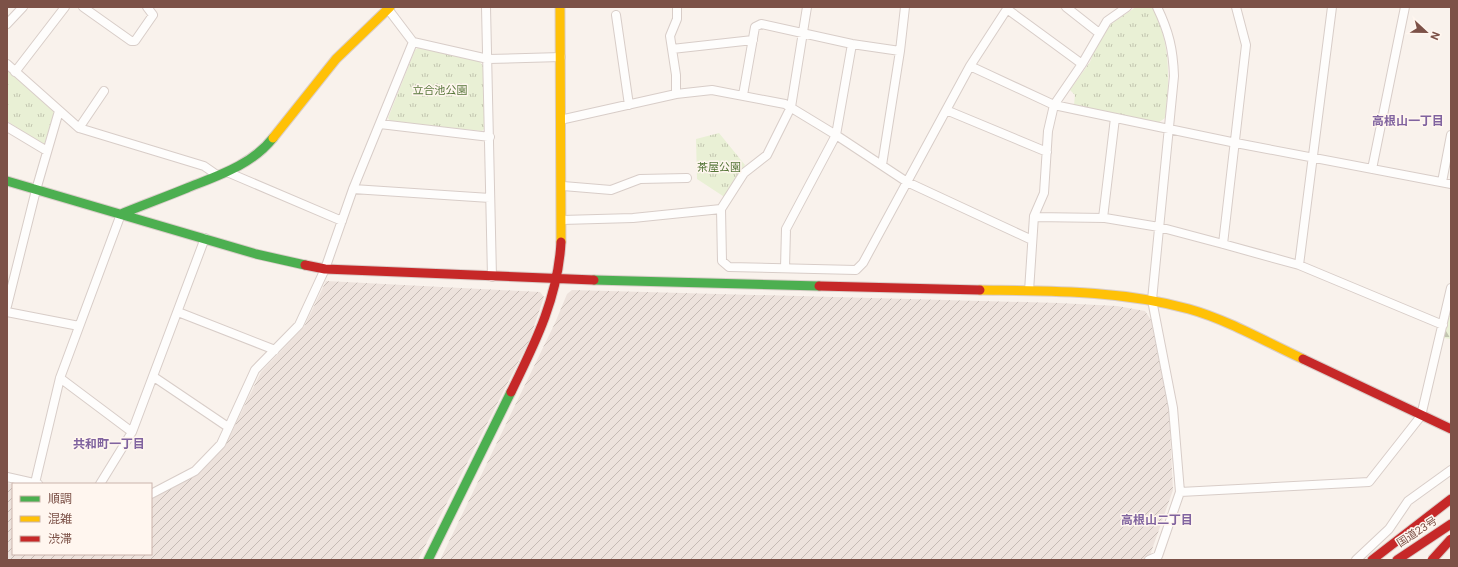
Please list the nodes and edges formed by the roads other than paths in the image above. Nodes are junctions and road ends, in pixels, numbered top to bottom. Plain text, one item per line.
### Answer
1 (23, 7) edge
2 (65, 7) edge
3 (83, 7) edge
4 (147, 7) edge
5 (486, 7) edge
6 (560, 7) edge
7 (677, 7) edge
8 (806, 7) edge
9 (905, 7) edge
10 (1066, 7) edge
11 (1127, 7) edge
12 (1157, 7) edge
13 (1236, 7) edge
14 (1332, 7) edge
15 (1405, 7) edge
16 (389, 8) edge
17 (1008, 8) edge
18 (616, 15) dead end
19 (7, 24) edge
20 (803, 32) junction
21 (1099, 33) junction
22 (753, 40) junction
23 (413, 42) junction
24 (852, 44) junction
25 (672, 49) junction
26 (900, 51) junction
27 (561, 57) junction
28 (488, 59) junction
29 (7, 64) edge
30 (1082, 64) junction
31 (970, 66) junction
32 (15, 72) junction
33 (104, 91) dead end
34 (676, 94) junction
35 (743, 95) junction
36 (629, 105) junction
37 (1054, 105) junction
38 (791, 107) junction
39 (946, 110) junction
40 (59, 112) junction
41 (1115, 118) junction
42 (560, 120) junction
43 (380, 124) junction
44 (7, 127) edge
45 (78, 128) junction
46 (1169, 129) junction
47 (836, 135) junction
48 (1451, 135) edge
49 (490, 137) junction
50 (1236, 143) junction
51 (47, 151) junction
52 (1047, 152) junction
53 (1313, 157) junction
54 (882, 165) junction
55 (1372, 169) junction
56 (227, 172) junction
57 (217, 175) junction
58 (687, 178) dead end
59 (7, 181) edge
60 (907, 182) junction
61 (1442, 182) junction
62 (1451, 184) edge
63 (563, 186) junction
64 (36, 190) junction
65 (353, 190) junction
66 (490, 198) junction
67 (721, 209) junction
68 (121, 214) junction
69 (1034, 217) junction
70 (1103, 218) junction
71 (342, 220) junction
72 (562, 220) junction
73 (1159, 227) junction
74 (205, 238) junction
75 (1032, 240) junction
76 (1223, 244) junction
77 (1299, 265) junction
78 (785, 268) junction
79 (325, 269) junction
80 (492, 277) junction
81 (10, 278) edge
82 (558, 279) junction
83 (1451, 288) edge
84 (1029, 291) junction
85 (1152, 300) junction
86 (7, 306) edge
87 (7, 312) edge
88 (178, 312) junction
89 (1443, 325) junction
90 (79, 326) junction
91 (275, 350) junction
92 (154, 377) junction
93 (60, 378) junction
94 (1420, 416) junction
95 (228, 428) junction
96 (1451, 429) edge
97 (132, 432) junction
98 (1449, 474) edge
99 (7, 477) edge
100 (33, 483) edge
101 (37, 483) edge
102 (101, 483) edge
103 (1180, 492) junction
104 (152, 493) edge
105 (1451, 499) edge
106 (1451, 524) edge
107 (1451, 539) edge
108 (1451, 546) edge
109 (428, 560) edge
110 (1149, 560) edge
111 (1356, 560) edge
112 (1372, 560) edge
113 (1397, 560) edge
114 (1431, 560) edge

1 - 19 street
2 - 32 street
3 - 4 street
5 - 28 street
6 - 27 main road
7 - 25 street
8 - 20 street
9 - 26 street
10 - 21 street
11 - 21 street
12 - 46 street
13 - 50 street
14 - 53 street
15 - 55 street
16 - 23 street
16 - 56 main road
17 - 30 street
17 - 31 street
18 - 36 street
20 - 22 street
20 - 24 street
20 - 38 street
21 - 30 street
22 - 25 street
22 - 35 street
23 - 28 street
23 - 43 street
24 - 26 street
24 - 47 street
25 - 34 street
26 - 54 street
27 - 28 street
27 - 42 main road
28 - 49 street
29 - 32 street
30 - 37 street
31 - 37 street
31 - 39 street
32 - 40 street
33 - 45 street
34 - 35 street
34 - 36 street
35 - 38 street
36 - 42 street
37 - 41 street
37 - 52 street
38 - 47 street
38 - 67 street
39 - 52 street
39 - 60 street
40 - 45 street
40 - 51 street
41 - 46 street
41 - 70 street
42 - 63 main road
43 - 49 street
43 - 65 street
44 - 51 street
45 - 57 street
46 - 50 street
46 - 73 street
47 - 54 street
47 - 78 street
48 - 61 street
49 - 66 street
50 - 53 street
50 - 76 street
51 - 64 street
52 - 69 street
53 - 55 street
53 - 77 street
54 - 60 street
55 - 61 street
56 - 57 main road
56 - 71 street
57 - 68 main road
58 - 63 street
59 - 64 main road
60 - 75 street
60 - 78 street
61 - 62 street
63 - 72 main road
64 - 68 main road
64 - 81 street
65 - 66 street
65 - 71 street
66 - 80 street
67 - 72 street
67 - 78 street
68 - 74 main road
68 - 90 street
69 - 70 street
69 - 75 street
70 - 73 street
71 - 79 street
72 - 82 main road
73 - 76 street
73 - 85 street
74 - 79 main road
74 - 88 street
75 - 84 street
76 - 77 street
77 - 89 street
79 - 80 main road
79 - 91 street
80 - 82 main road
81 - 86 street
82 - 84 main road
82 - 109 main road
83 - 89 street
84 - 85 main road
85 - 94 main road
85 - 103 street
87 - 90 street
88 - 91 street
88 - 92 street
89 - 94 street
90 - 93 street
91 - 95 street
92 - 95 street
92 - 97 street
93 - 97 street
93 - 101 street
94 - 96 main road
94 - 103 street
95 - 104 street
97 - 102 street
98 - 111 street
99 - 100 street
103 - 110 street
105 - 112 main road
106 - 113 main road, 国道23号
107 - 114 main road, bridge
108 - 114 main road

